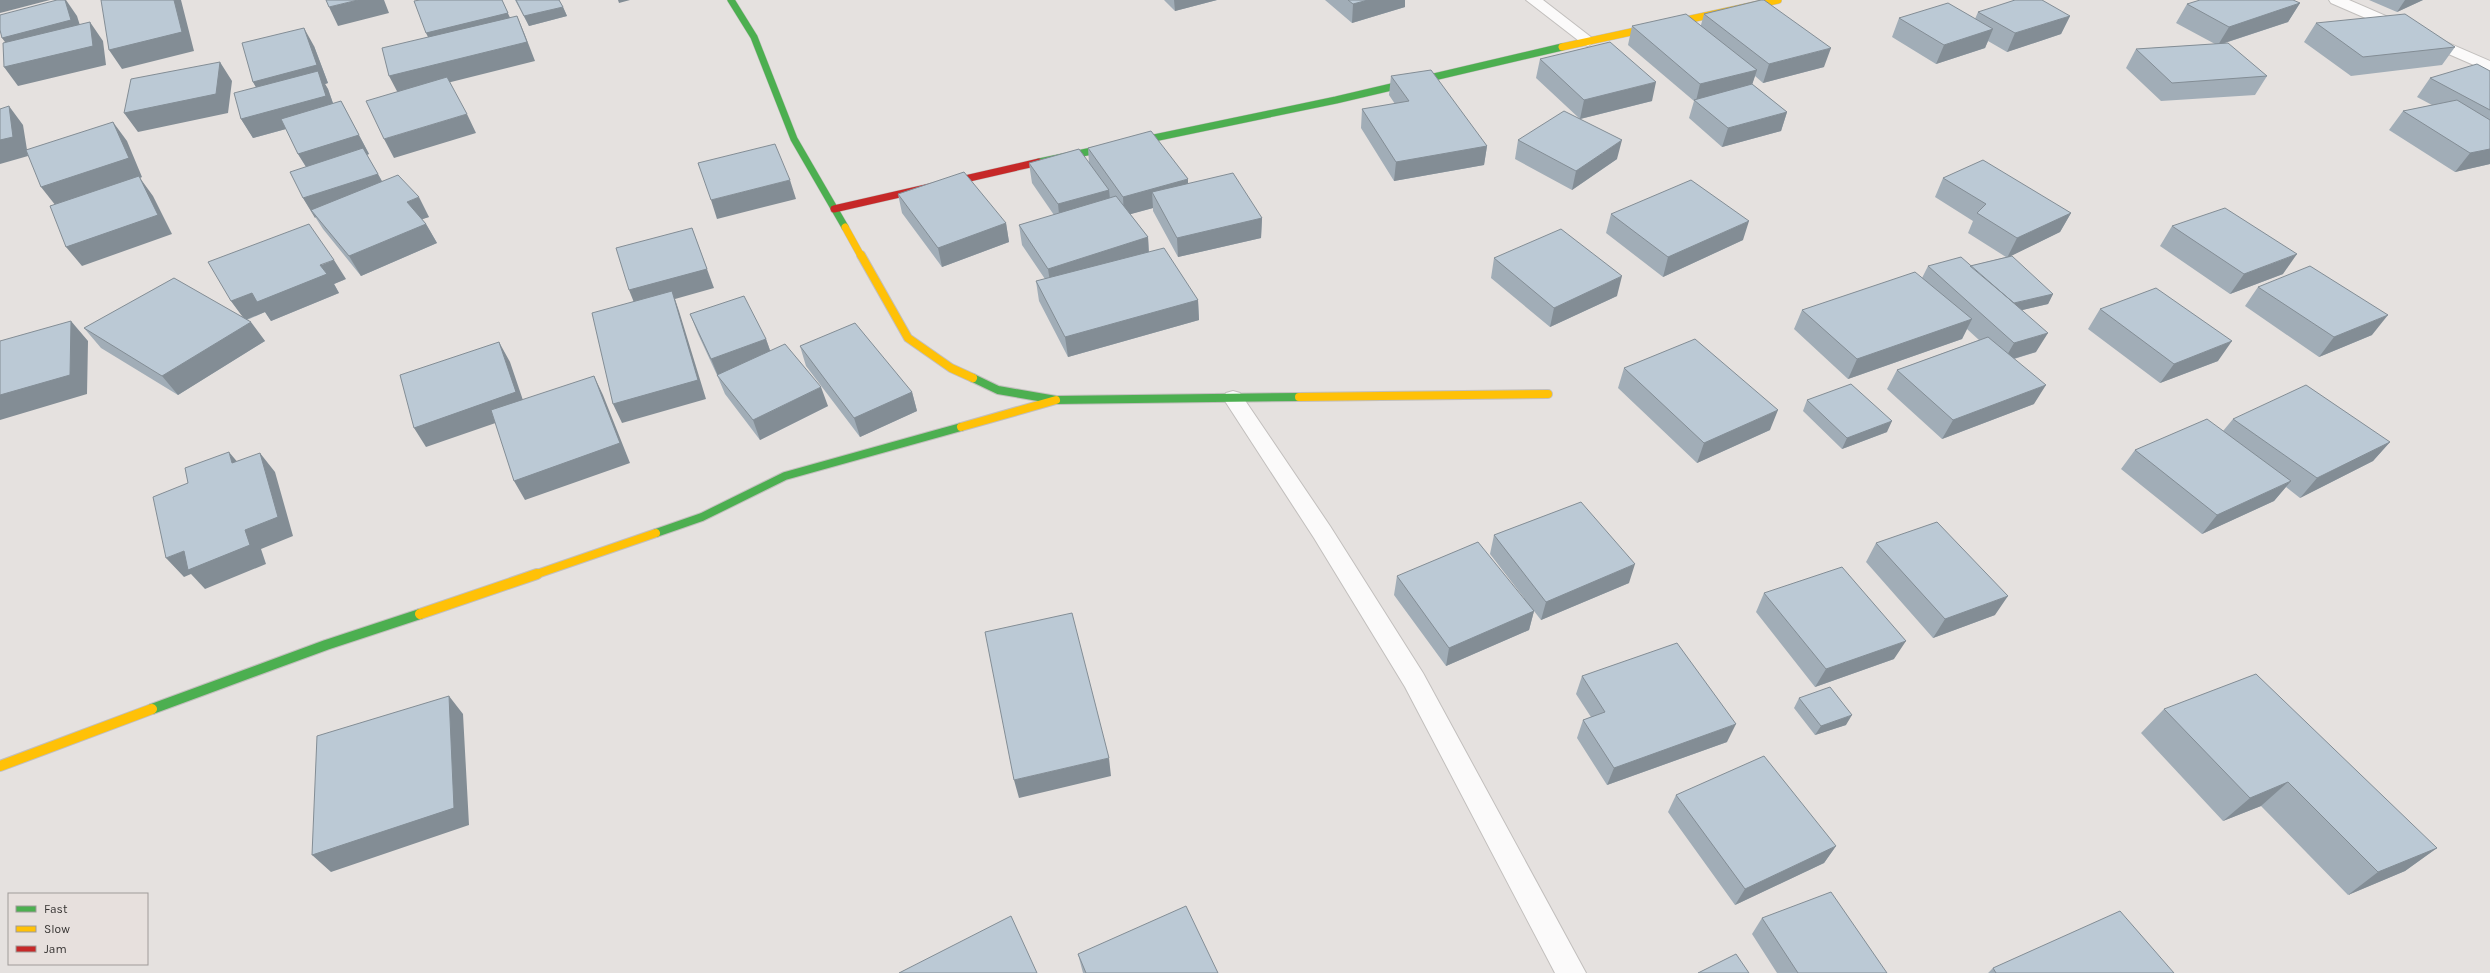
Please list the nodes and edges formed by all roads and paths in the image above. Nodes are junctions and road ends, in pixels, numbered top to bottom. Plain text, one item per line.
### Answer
1 (731, 0) edge
2 (1533, 0) edge
3 (1778, 0) edge
4 (2336, 0) edge
5 (1588, 41) junction
6 (2490, 67) edge
7 (834, 209) junction
8 (1548, 394) dead end
9 (1233, 398) junction
10 (1056, 400) junction
11 (0, 766) edge
12 (1571, 973) edge

1 - 7 street
2 - 5 street
3 - 5 street
4 - 6 street
5 - 7 street
7 - 10 street
8 - 9 street
9 - 10 street
9 - 12 street
10 - 11 street

